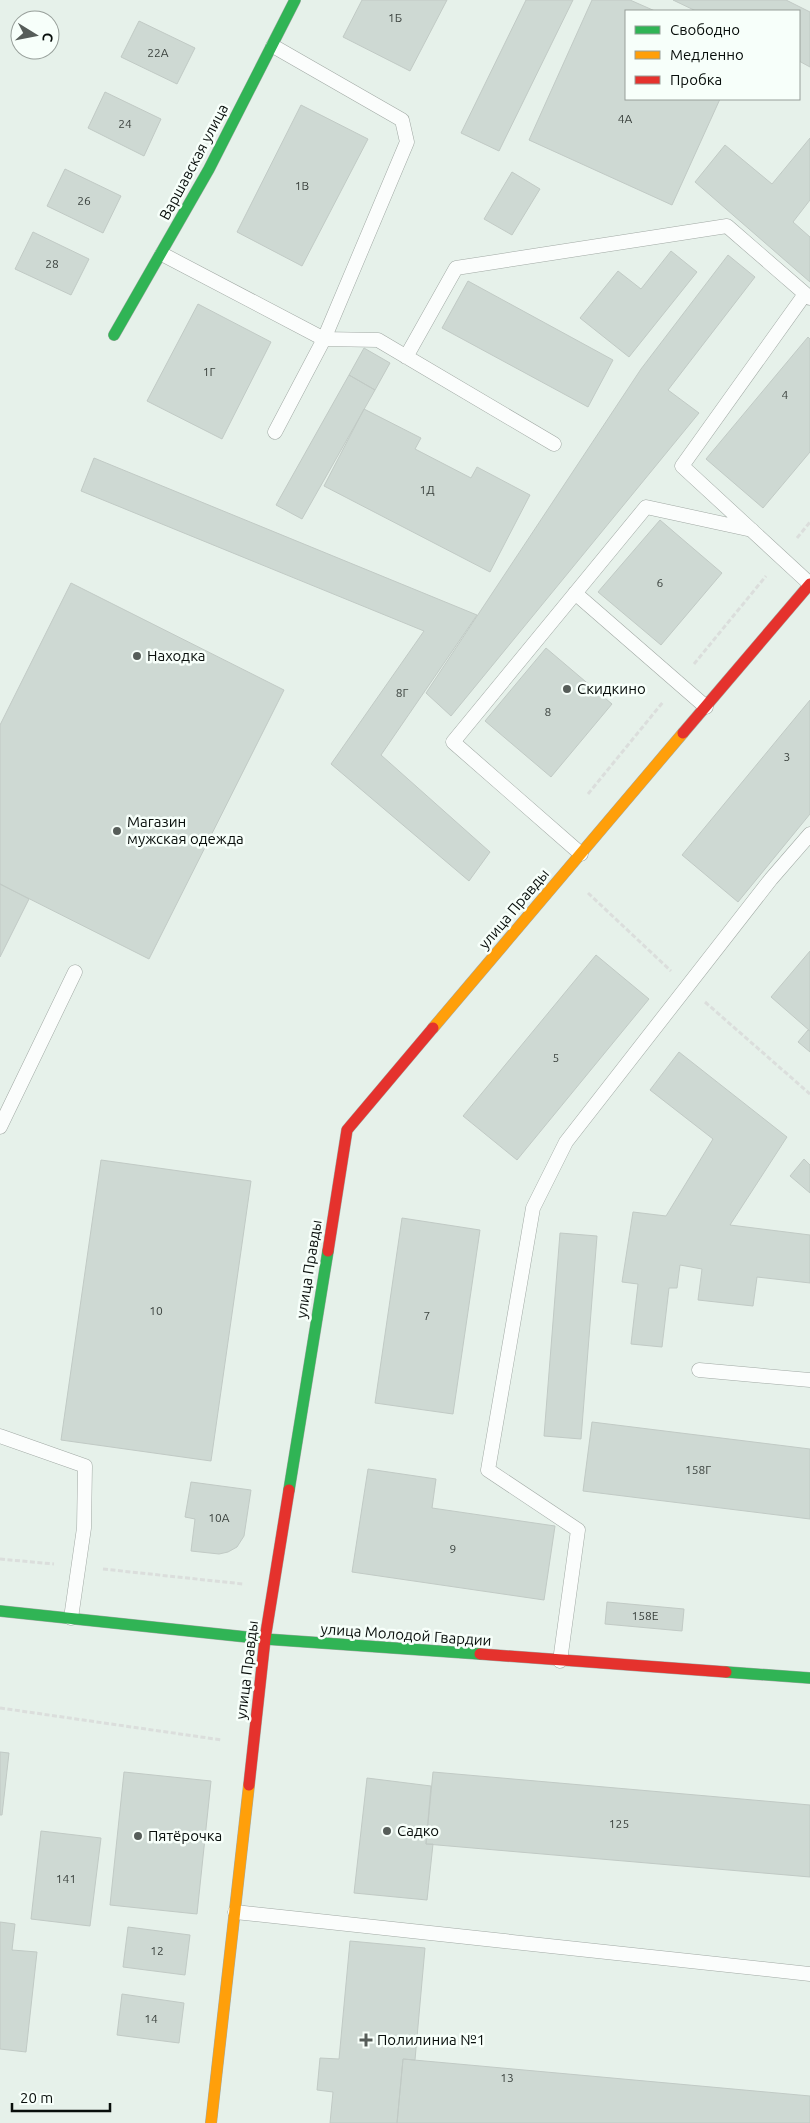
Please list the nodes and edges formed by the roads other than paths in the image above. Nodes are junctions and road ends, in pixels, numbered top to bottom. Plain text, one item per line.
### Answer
1 (295, 0) edge
2 (273, 46) junction
3 (162, 254) junction
4 (808, 296) edge
5 (114, 335) dead end
6 (324, 339) junction
7 (406, 357) junction
8 (275, 432) dead end
9 (554, 444) dead end
10 (752, 530) junction
11 (810, 584) edge
12 (575, 593) junction
13 (706, 707) junction
14 (810, 834) edge
15 (581, 854) junction
16 (75, 972) dead end
17 (0, 1127) edge
18 (699, 1370) dead end
19 (810, 1380) edge
20 (0, 1436) edge
21 (0, 1611) edge
22 (71, 1618) junction
23 (265, 1639) junction
24 (560, 1661) junction
25 (810, 1678) edge
26 (235, 1912) junction
27 (810, 1974) edge
28 (211, 2123) edge

1 - 2 street, Варшавская улица
2 - 3 street, Варшавская улица
2 - 6 lane
3 - 5 street, Варшавская улица
3 - 6 lane
4 - 7 lane
4 - 10 lane
6 - 7 lane
6 - 8 lane
7 - 9 lane
10 - 11 lane
10 - 12 lane
11 - 13 street, улица Правды
12 - 13 lane
12 - 15 lane
13 - 15 street, улица Правды
14 - 24 lane
15 - 23 street, улица Правды
16 - 17 lane
18 - 19 lane
20 - 22 lane
21 - 22 street, улица Молодой Гвардии
22 - 23 street, улица Молодой Гвардии
23 - 24 street, улица Молодой Гвардии
23 - 26 street, улица Правды
24 - 25 street, улица Молодой Гвардии
26 - 27 lane
26 - 28 street, улица Правды

